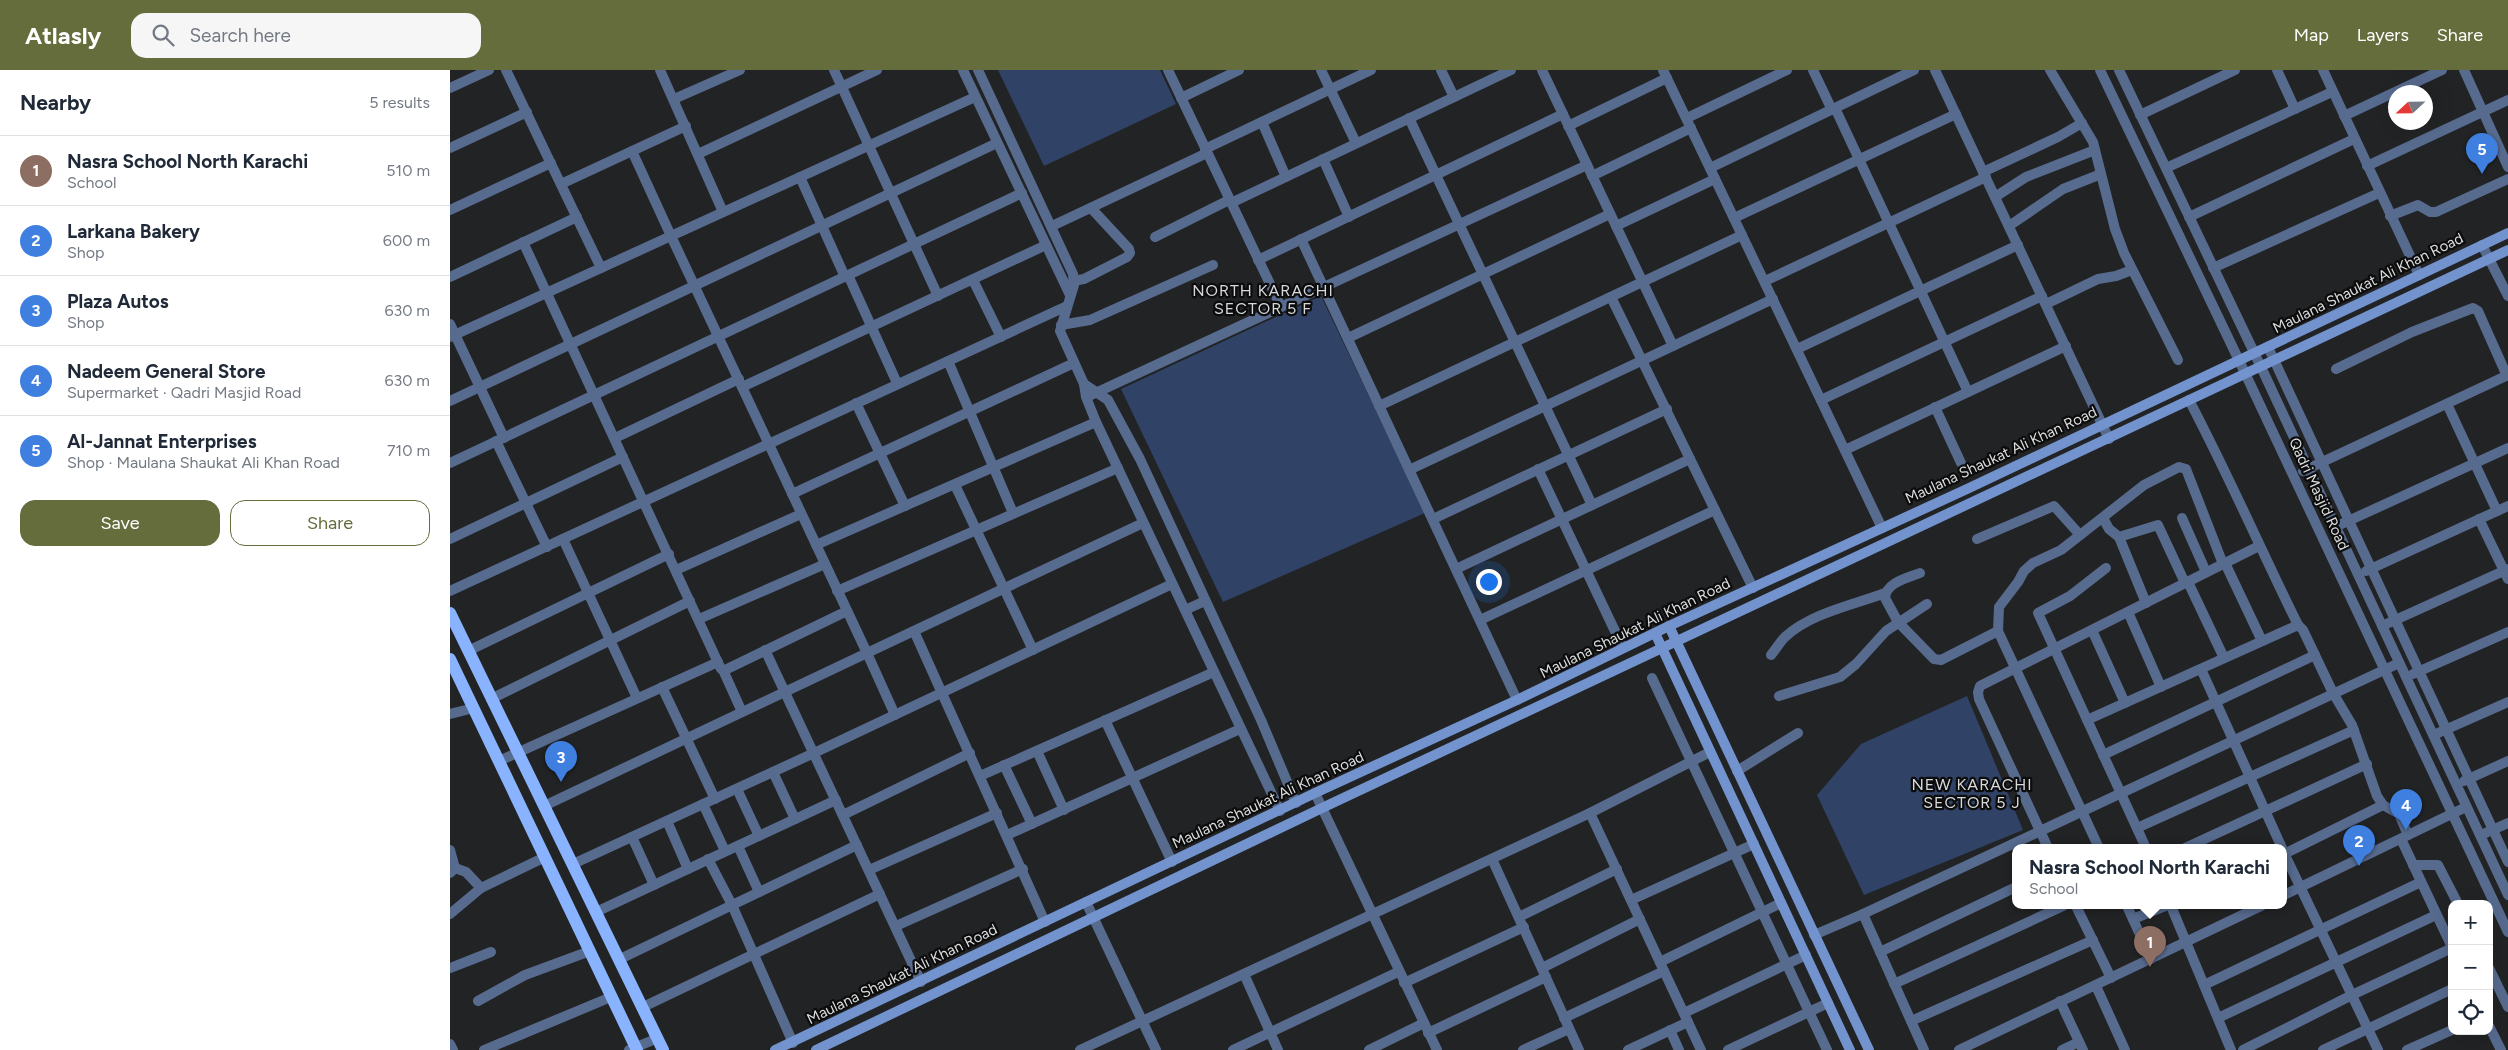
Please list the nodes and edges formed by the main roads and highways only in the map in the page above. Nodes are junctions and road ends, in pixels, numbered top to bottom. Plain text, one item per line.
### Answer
1 (2508, 233) edge
2 (2508, 250) edge
3 (450, 613) edge
4 (1669, 626) junction
5 (1655, 633) junction
6 (1676, 642) junction
7 (1662, 648) junction
8 (450, 659) edge
9 (661, 1044) edge
10 (634, 1049) edge
11 (775, 1050) edge
12 (816, 1050) edge
13 (1850, 1050) edge
14 (1869, 1050) edge

1 - 4 main road, Maulana Shaukat Ali Khan Road
2 - 6 main road, Maulana Shaukat Ali Khan Road
3 - 9 main road
4 - 5 main road, Maulana Shaukat Ali Khan Road
4 - 6 main road
5 - 7 main road
5 - 11 main road, Maulana Shaukat Ali Khan Road
6 - 7 main road, Maulana Shaukat Ali Khan Road
6 - 14 main road
7 - 12 main road, Maulana Shaukat Ali Khan Road
7 - 13 main road
8 - 10 main road

